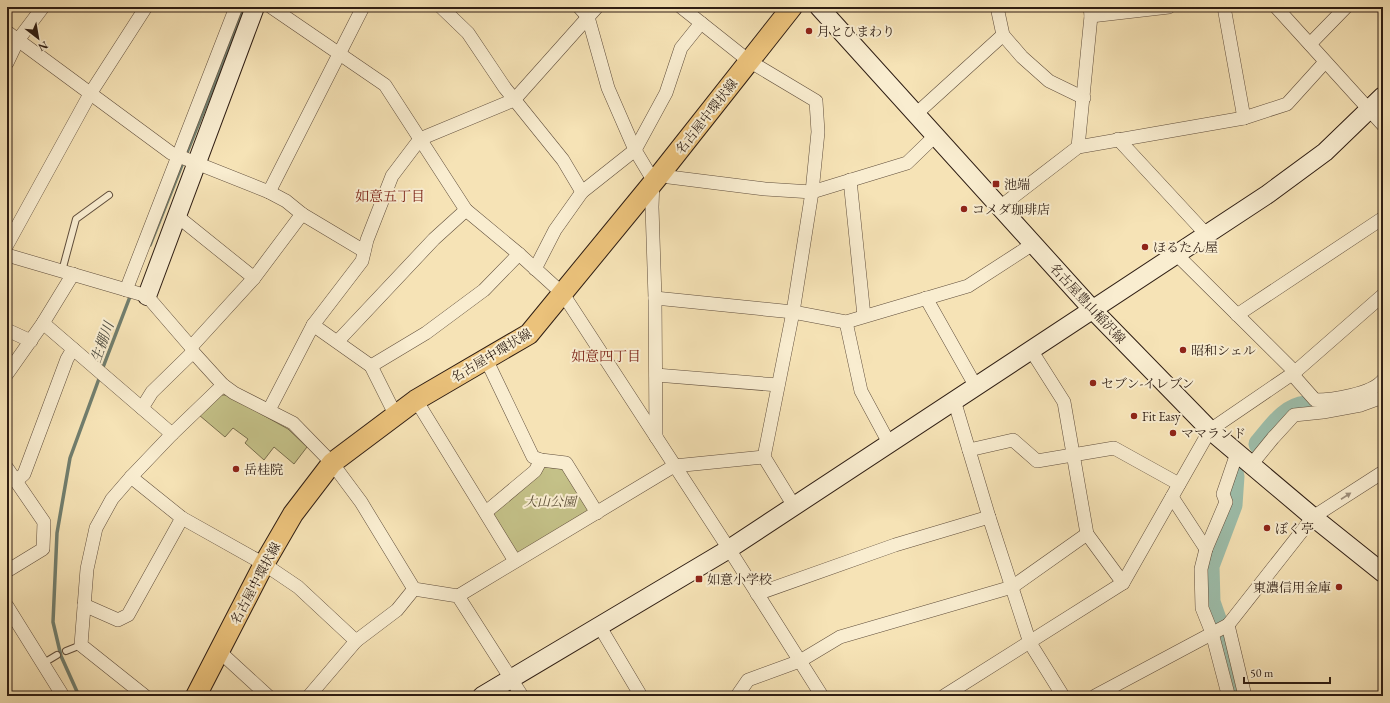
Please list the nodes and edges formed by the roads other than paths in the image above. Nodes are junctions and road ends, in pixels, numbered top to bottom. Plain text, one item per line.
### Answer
1 (43, 7) edge
2 (146, 7) edge
3 (236, 7) edge
4 (255, 7) edge
5 (271, 7) edge
6 (364, 7) edge
7 (441, 7) edge
8 (579, 7) edge
9 (597, 7) edge
10 (681, 7) edge
11 (792, 7) edge
12 (819, 7) edge
13 (997, 7) edge
14 (1169, 7) edge
15 (1224, 7) edge
16 (1276, 7) edge
17 (1346, 7) edge
18 (1090, 12) edge
19 (588, 17) junction
20 (701, 23) junction
21 (7, 32) edge
22 (1003, 35) junction
23 (18, 40) junction
24 (1310, 44) junction
25 (339, 54) junction
26 (749, 61) junction
27 (1325, 62) junction
28 (7, 63) edge
29 (90, 94) junction
30 (1383, 96) edge
31 (1084, 98) junction
32 (514, 100) junction
33 (1370, 109) junction
34 (916, 114) junction
35 (1244, 118) junction
36 (1383, 125) edge
37 (935, 136) junction
38 (420, 139) junction
39 (1118, 139) junction
40 (1078, 147) junction
41 (635, 150) junction
42 (186, 158) junction
43 (657, 177) junction
44 (850, 180) junction
45 (269, 192) junction
46 (582, 192) junction
47 (812, 192) junction
48 (109, 195) dead end
49 (1000, 207) junction
50 (466, 210) junction
51 (302, 214) junction
52 (177, 216) junction
53 (1383, 218) edge
54 (1206, 234) junction
55 (1033, 244) junction
56 (7, 245) edge
57 (364, 251) junction
58 (519, 254) junction
59 (1176, 254) junction
60 (7, 255) edge
61 (535, 269) junction
62 (68, 272) junction
63 (254, 278) junction
64 (135, 292) junction
65 (563, 294) junction
66 (655, 298) junction
67 (926, 298) junction
68 (1382, 298) edge
69 (1092, 309) junction
70 (792, 312) junction
71 (1237, 315) junction
72 (864, 316) junction
73 (846, 322) junction
74 (43, 323) junction
75 (313, 325) junction
76 (7, 330) edge
77 (31, 341) junction
78 (338, 341) junction
79 (72, 349) junction
80 (192, 350) junction
81 (1031, 350) junction
82 (486, 359) junction
83 (371, 366) junction
84 (1293, 373) junction
85 (7, 374) edge
86 (656, 375) junction
87 (1383, 380) edge
88 (223, 385) junction
89 (778, 385) junction
90 (975, 385) junction
91 (1383, 397) edge
92 (416, 400) junction
93 (954, 400) junction
94 (142, 408) junction
95 (269, 410) junction
96 (396, 416) junction
97 (1210, 430) junction
98 (172, 434) junction
99 (656, 437) junction
100 (889, 443) junction
101 (969, 450) junction
102 (1237, 453) junction
103 (1073, 454) junction
104 (764, 457) junction
105 (541, 460) junction
106 (332, 463) junction
107 (1252, 465) junction
108 (674, 466) junction
109 (7, 468) edge
110 (1383, 472) edge
111 (131, 477) junction
112 (16, 481) junction
113 (1179, 484) junction
114 (1172, 498) junction
115 (794, 506) junction
116 (486, 512) junction
117 (597, 513) junction
118 (182, 518) junction
119 (989, 518) junction
120 (1313, 518) junction
121 (1087, 534) junction
122 (729, 549) junction
123 (1206, 549) junction
124 (515, 561) junction
125 (264, 564) junction
126 (7, 571) edge
127 (1383, 572) edge
128 (1123, 583) junction
129 (1012, 587) junction
130 (414, 589) junction
131 (758, 594) junction
132 (458, 596) junction
133 (84, 605) junction
134 (7, 606) edge
135 (600, 627) junction
136 (1220, 629) junction
137 (356, 641) junction
138 (1030, 642) junction
139 (81, 645) junction
140 (66, 651) dead end
141 (220, 652) junction
142 (57, 655) dead end
143 (800, 661) junction
144 (42, 664) junction
145 (511, 678) junction
146 (638, 695) edge
147 (63, 696) edge
148 (145, 696) edge
149 (196, 696) edge
150 (268, 696) edge
151 (309, 696) edge
152 (482, 696) edge
153 (522, 696) edge
154 (737, 696) edge
155 (822, 696) edge
156 (944, 696) edge
157 (1063, 696) edge
158 (1095, 696) edge
159 (1227, 696) edge
160 (1245, 696) edge

1 - 23 street
2 - 29 street
3 - 42 street
4 - 42 street
5 - 25 street
6 - 25 street
7 - 32 street
8 - 19 street
9 - 19 street
10 - 20 street
11 - 26 main road, 名古屋中環状線
12 - 34 street, 名古屋豊山稲沢線
13 - 22 street
14 - 18 street
15 - 35 street
16 - 24 street
17 - 24 street
18 - 31 street
19 - 32 street
19 - 41 street
20 - 26 street
20 - 41 street
21 - 23 street
22 - 31 street
22 - 34 street
23 - 28 street
23 - 29 street
24 - 27 street
25 - 38 street
25 - 45 street
26 - 43 main road, 名古屋中環状線
26 - 47 street
27 - 33 street
27 - 35 street
29 - 42 street
29 - 56 street
30 - 33 street
31 - 40 street
32 - 38 street
32 - 46 street
33 - 36 street
33 - 54 street
34 - 37 street, 名古屋豊山稲沢線
35 - 39 street
37 - 44 street
37 - 49 street, 名古屋豊山稲沢線
38 - 50 street
38 - 57 street
39 - 40 street
39 - 54 street
40 - 49 street
41 - 43 street
41 - 46 street
42 - 45 street
42 - 52 street
42 - 64 street
43 - 47 street
43 - 65 main road, 名古屋中環状線
43 - 66 street
44 - 47 street
44 - 72 street
45 - 51 street
46 - 61 street
47 - 70 street
48 - 62 lane
49 - 55 street, 名古屋豊山稲沢線
50 - 58 street
50 - 78 street
51 - 57 street
51 - 63 street
52 - 63 street
52 - 64 street
53 - 71 street
54 - 59 street
55 - 67 street
55 - 69 street, 名古屋豊山稲沢線
57 - 75 street
58 - 61 street
58 - 83 street
59 - 69 street
59 - 71 street
60 - 62 street
61 - 65 street
62 - 64 street
62 - 74 street
63 - 80 street
64 - 80 street
65 - 82 main road, 名古屋中環状線
65 - 99 street
66 - 70 street
66 - 86 street
67 - 72 street
67 - 90 street
68 - 84 street
69 - 81 street
69 - 97 street, 名古屋豊山稲沢線
70 - 73 street
70 - 89 street
71 - 84 street
72 - 73 street
73 - 100 street
74 - 77 street
74 - 79 street
75 - 78 street
75 - 95 street
76 - 77 street
77 - 85 street
78 - 83 street
79 - 94 street
79 - 112 street
80 - 88 street
80 - 94 street
81 - 90 street
81 - 103 street
82 - 92 main road, 名古屋中環状線
82 - 105 street
83 - 96 street
84 - 87 street
84 - 97 street
86 - 89 street
86 - 99 street
88 - 95 street
88 - 98 street
89 - 104 street
90 - 93 street
91 - 107 street
92 - 96 main road, 名古屋中環状線
92 - 116 street
93 - 100 street
93 - 101 street
94 - 98 street
95 - 106 street
96 - 106 main road, 名古屋中環状線
97 - 102 street, 名古屋豊山稲沢線
97 - 113 street
98 - 111 street
99 - 108 street
100 - 115 street
101 - 103 street
101 - 119 street
102 - 107 street, 名古屋豊山稲沢線
102 - 123 street
103 - 113 street
103 - 121 street
104 - 108 street
104 - 115 street
105 - 116 street
105 - 117 street
106 - 125 main road, 名古屋中環状線
106 - 130 street
107 - 120 street, 名古屋豊山稲沢線
108 - 117 street
108 - 122 street
109 - 112 street
120 -> 110 street
111 - 118 street
111 - 133 street
112 - 126 street
113 - 114 street
114 - 123 street
114 - 128 street
115 - 122 street
116 - 124 street
117 - 124 street
118 - 125 street
118 - 133 street
119 - 129 street
119 - 131 street
120 - 127 street, 名古屋豊山稲沢線
120 - 136 street
121 - 128 street
121 - 129 street
122 - 131 street
122 - 135 street
123 - 136 street
124 - 132 street
125 - 137 street
125 - 141 main road, 名古屋中環状線
128 - 138 street
129 - 138 street
129 - 143 street
130 - 132 street
130 - 137 street
131 - 143 street
132 - 145 street
133 - 139 street
134 - 144 street
135 - 145 street
135 - 146 street
136 - 158 street
136 - 159 street
136 - 160 street
137 - 151 street
138 - 156 street
138 - 157 street
139 - 140 lane
139 - 148 street
141 - 149 main road, 名古屋中環状線
141 - 150 street
142 - 144 lane
143 - 154 street
143 - 155 street
144 - 147 street
145 - 152 street
145 - 153 street

